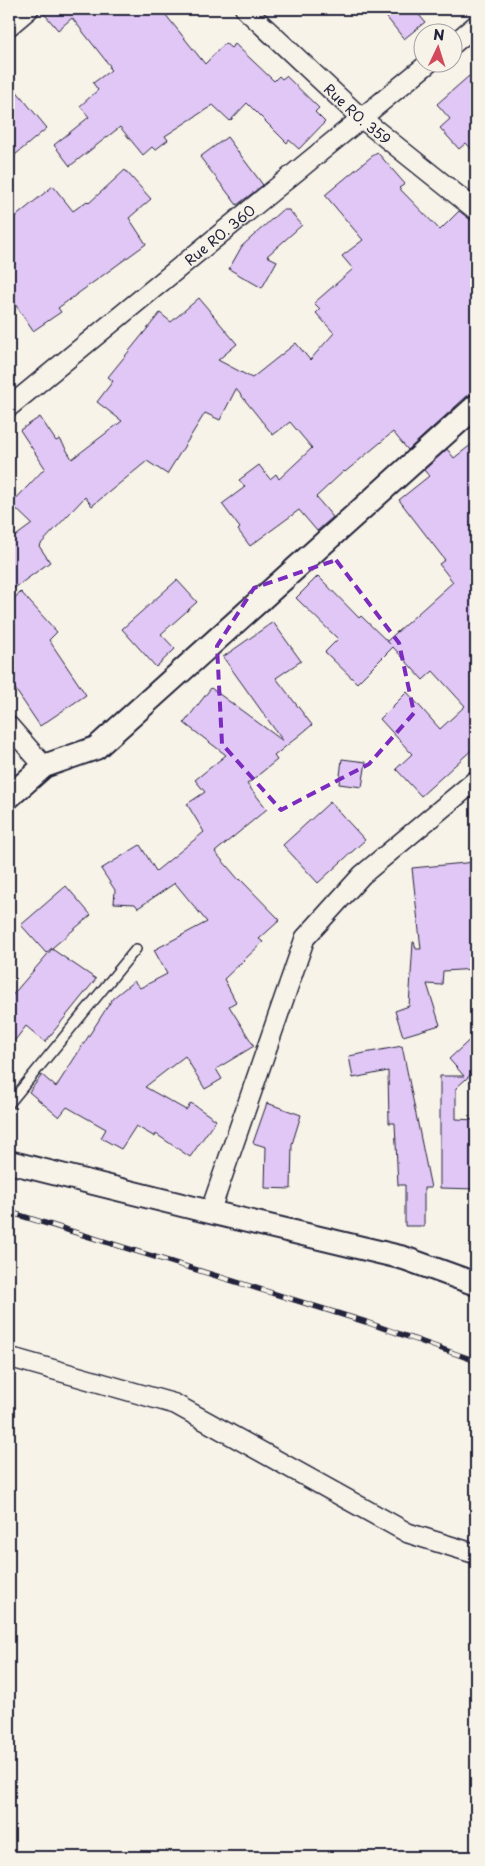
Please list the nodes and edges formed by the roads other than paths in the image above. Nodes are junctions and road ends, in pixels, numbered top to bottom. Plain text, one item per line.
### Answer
1 (30, 9) edge
2 (245, 9) edge
3 (9, 26) edge
4 (476, 26) edge
5 (462, 36) edge
6 (418, 72) edge
7 (361, 118) junction
8 (476, 210) edge
9 (9, 406) edge
10 (476, 406) edge
11 (9, 726) edge
12 (44, 766) junction
13 (476, 780) edge
14 (9, 797) edge
15 (136, 949) dead end
16 (9, 1104) edge
17 (9, 1162) edge
18 (210, 1212) junction
19 (476, 1284) edge
20 (9, 1357) edge
21 (476, 1554) edge

1 - 3 street
2 - 7 street, Rue RO. 359
4 - 5 street
6 - 7 street, Rue RO. 360
7 - 8 street, Rue RO. 359
7 - 9 street, Rue RO. 360
10 - 12 street
11 - 12 street
12 - 14 street
13 - 18 street
15 - 16 lane
17 - 18 street
18 - 19 street
20 - 21 street

